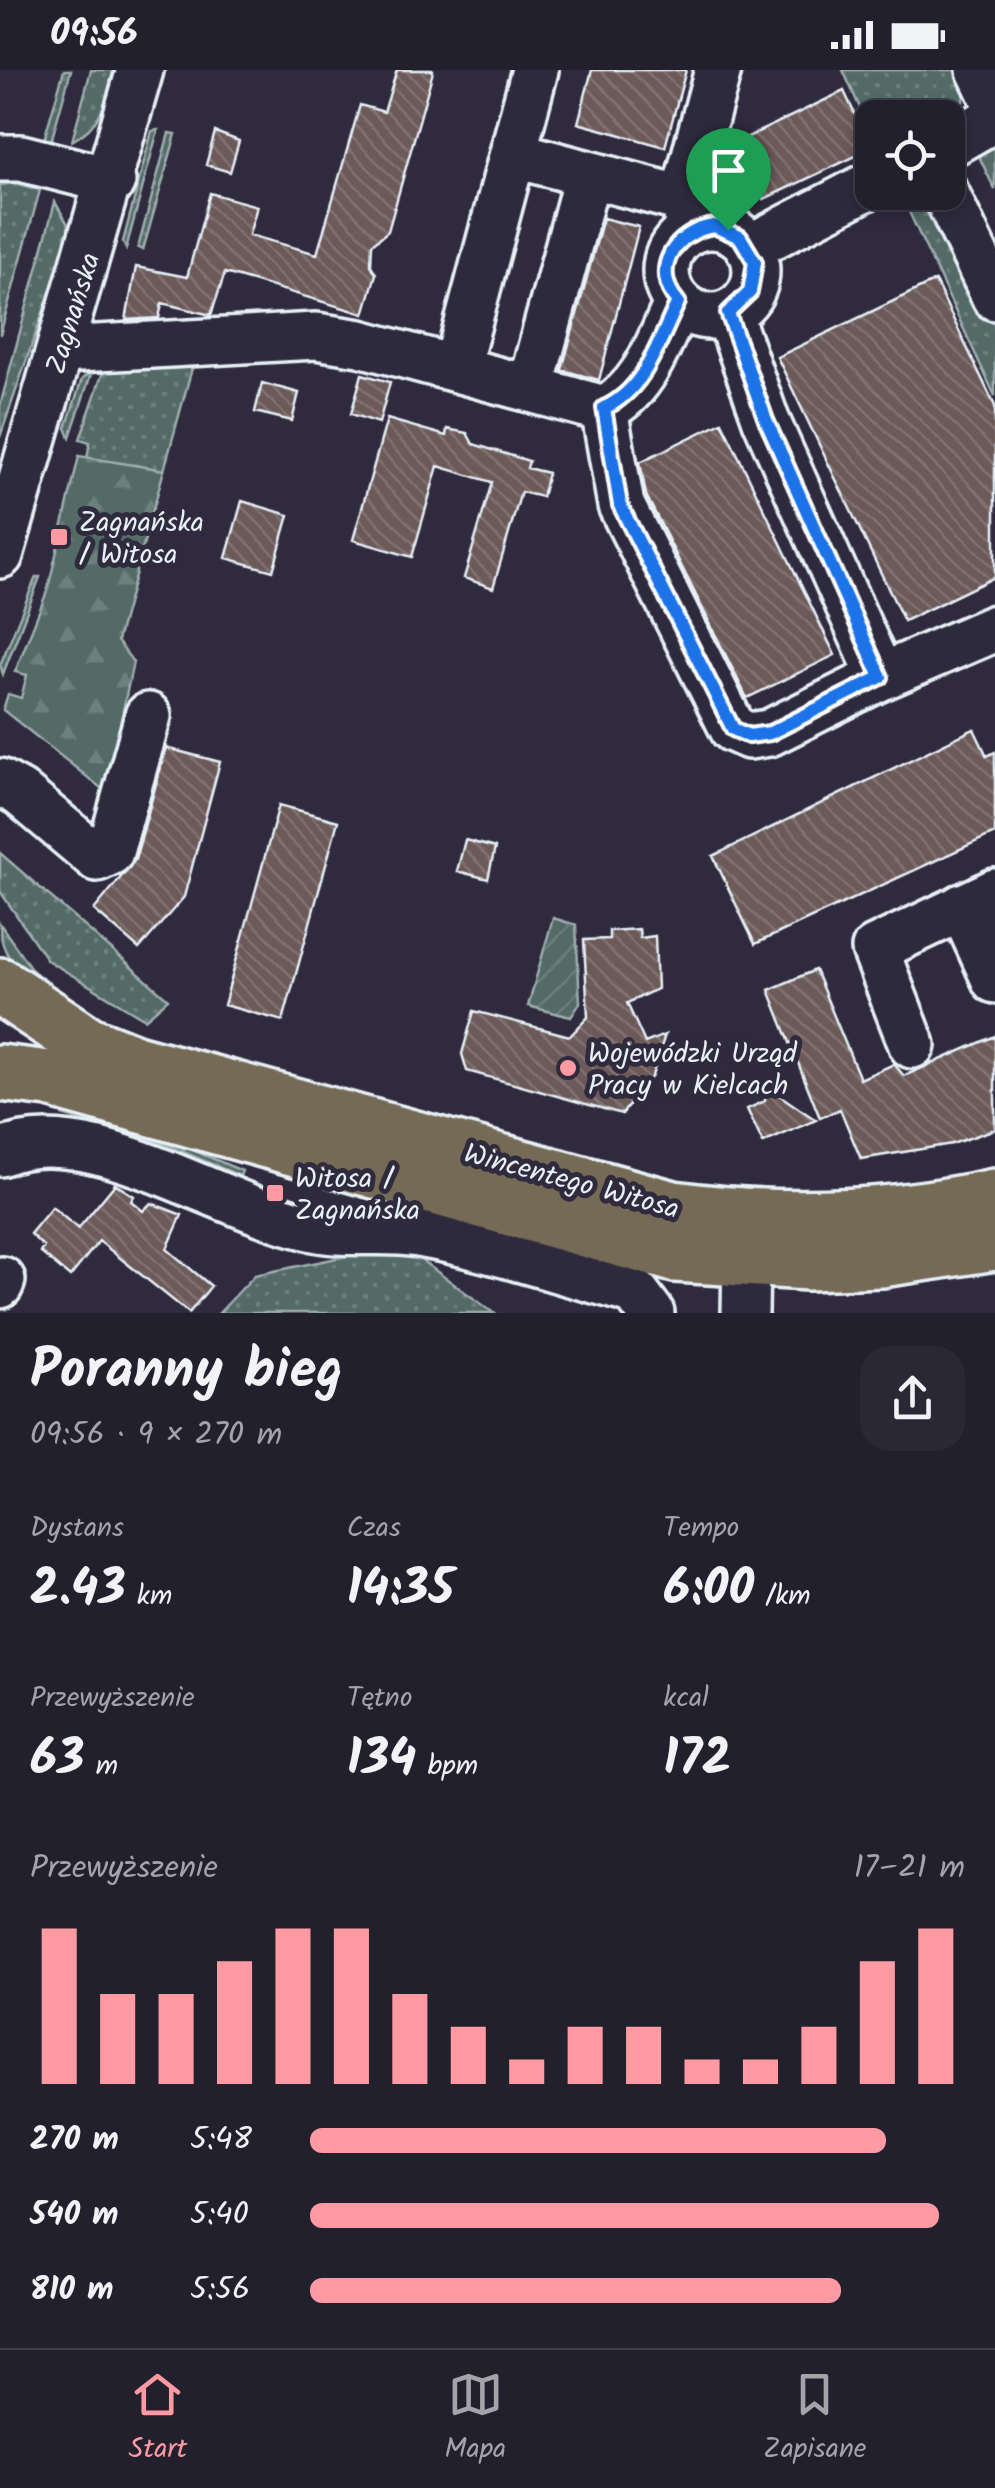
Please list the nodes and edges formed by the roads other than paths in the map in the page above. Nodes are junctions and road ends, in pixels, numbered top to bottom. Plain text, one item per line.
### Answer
1 (140, 70) edge
2 (535, 70) edge
3 (718, 70) edge
4 (980, 70) edge
5 (995, 101) edge
6 (995, 118) edge
7 (965, 136) edge
8 (513, 154) junction
9 (0, 158) edge
10 (588, 174) junction
11 (112, 181) junction
12 (855, 193) edge
13 (954, 210) edge
14 (686, 217) junction
15 (749, 248) junction
16 (995, 296) edge
17 (678, 302) junction
18 (728, 313) junction
19 (60, 350) junction
20 (456, 369) junction
21 (530, 389) junction
22 (604, 408) junction
23 (0, 555) edge
24 (995, 628) edge
25 (881, 677) junction
26 (148, 716) dead end
27 (0, 782) edge
28 (979, 899) edge
29 (995, 980) edge
30 (0, 986) edge
31 (0, 995) edge
32 (0, 1022) edge
33 (912, 1045) dead end
34 (0, 1073) edge
35 (0, 1154) edge
36 (995, 1197) edge
37 (995, 1242) edge
38 (745, 1287) edge
39 (652, 1313) edge

1 - 11 street, Zagnańska
2 - 8 street
3 - 14 street
4 - 5 street
6 - 7 street
8 - 10 street
8 - 20 street
9 - 11 street
10 - 14 street
10 - 21 street
11 - 19 street, Zagnańska
12 - 15 street
13 - 16 street
14 - 15 street
14 - 17 street
15 - 18 street
17 - 18 street
17 - 22 street
18 - 25 street
19 - 20 street
19 - 23 street, Zagnańska
20 - 21 street
21 - 22 street
22 - 25 street
24 - 25 street
26 - 27 street
28 - 29 street
28 - 33 street
30 - 36 main road, Wincentego Witosa
31 - 32 main road
34 - 38 main road, Wincentego Witosa
35 - 39 street
37 - 38 main road, Wincentego Witosa

